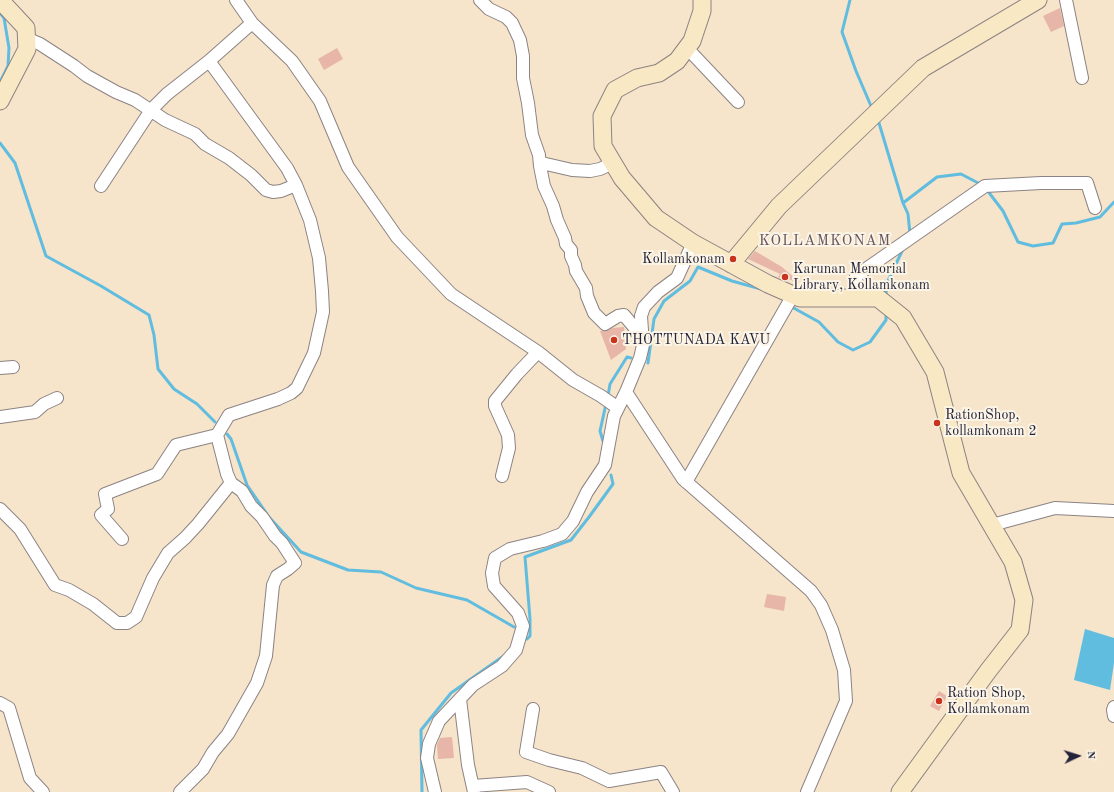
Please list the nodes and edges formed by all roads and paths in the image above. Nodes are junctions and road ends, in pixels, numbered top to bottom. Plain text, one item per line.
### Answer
1 (0, 0) edge
2 (236, 0) edge
3 (480, 0) edge
4 (702, 0) edge
5 (1038, 0) edge
6 (1066, 0) edge
7 (252, 23) junction
8 (26, 38) junction
9 (687, 48) junction
10 (210, 61) junction
11 (1082, 78) dead end
12 (0, 101) edge
13 (738, 102) dead end
14 (151, 110) junction
15 (613, 163) junction
16 (546, 164) dead end
17 (296, 185) junction
18 (101, 186) dead end
19 (1095, 208) dead end
20 (693, 243) junction
21 (732, 264) junction
22 (792, 297) junction
23 (858, 297) junction
24 (642, 333) junction
25 (538, 352) junction
26 (13, 367) dead end
27 (0, 368) edge
28 (626, 392) junction
29 (57, 398) dead end
30 (615, 406) junction
31 (0, 418) edge
32 (217, 435) junction
33 (502, 476) dead end
34 (686, 482) junction
35 (231, 483) junction
36 (0, 509) edge
37 (1114, 512) edge
38 (992, 525) junction
39 (122, 539) dead end
40 (460, 699) junction
41 (0, 703) edge
42 (1114, 707) edge
43 (533, 709) dead end
44 (1114, 716) edge
45 (473, 789) edge
46 (43, 792) edge
47 (180, 792) edge
48 (435, 792) edge
49 (549, 792) edge
50 (673, 792) edge
51 (807, 792) edge
52 (900, 792) edge

1 - 8 main road
2 - 7 street
3 - 24 street
4 - 9 main road
5 - 21 main road
6 - 11 street
7 - 10 street
7 - 25 street
8 - 12 main road
8 - 14 street
9 - 13 street
9 - 15 main road
10 - 14 street
10 - 17 street
14 - 17 street
14 - 18 street
15 - 16 street
15 - 20 main road
17 - 32 street
19 - 23 street
20 - 21 main road
20 - 24 street
21 - 22 main road
22 - 23 main road
22 - 34 street
23 - 38 main road
24 - 28 street
25 - 30 street
25 - 33 street
26 - 27 street
28 - 30 street
28 - 34 street
29 - 31 street
30 - 40 street
32 - 35 street
32 - 39 street
34 - 51 street
35 - 36 street
35 - 47 street
37 - 38 street
38 - 52 main road
40 - 45 street
40 - 48 street
41 - 46 street
42 - 44 street
43 - 50 street
45 - 49 street

